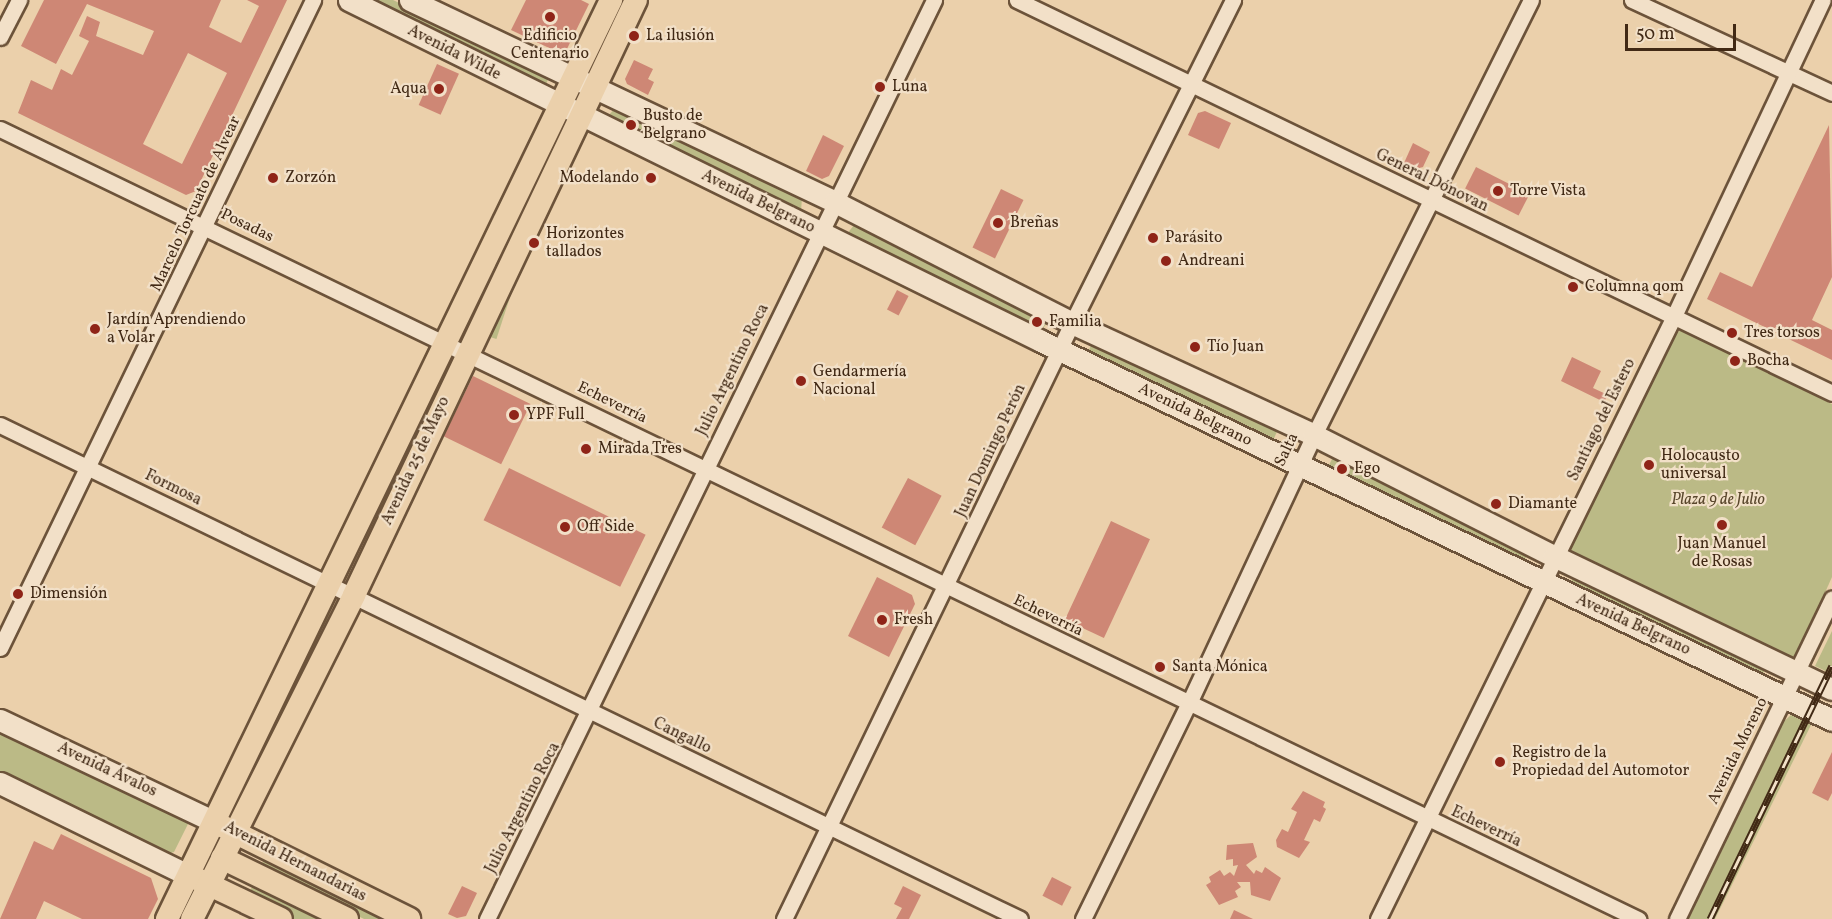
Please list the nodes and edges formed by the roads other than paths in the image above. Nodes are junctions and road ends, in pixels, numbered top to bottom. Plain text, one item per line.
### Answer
1 (19, 0) edge
2 (313, 0) edge
3 (349, 0) edge
4 (410, 0) edge
5 (611, 0) edge
6 (636, 0) edge
7 (934, 0) edge
8 (1017, 0) edge
9 (1233, 0) edge
10 (1532, 0) edge
11 (1632, 0) edge
12 (1823, 0) edge
13 (0, 37) edge
14 (1789, 72) junction
15 (573, 79) junction
16 (1192, 83) junction
17 (593, 88) junction
18 (1832, 93) edge
19 (560, 106) junction
20 (581, 115) junction
21 (0, 129) edge
22 (1429, 200) junction
23 (836, 202) junction
24 (206, 225) junction
25 (820, 233) junction
26 (1674, 316) junction
27 (1072, 323) junction
28 (445, 342) junction
29 (1059, 349) junction
30 (466, 352) junction
31 (1832, 393) edge
32 (0, 425) edge
33 (1314, 435) junction
34 (1299, 466) junction
35 (90, 467) junction
36 (705, 468) junction
37 (1554, 556) junction
38 (1542, 583) junction
39 (330, 584) junction
40 (947, 587) junction
41 (354, 596) junction
42 (1832, 598) edge
43 (0, 648) edge
44 (1796, 673) junction
45 (1832, 689) edge
46 (1784, 697) junction
47 (1189, 703) junction
48 (591, 711) junction
49 (0, 720) edge
50 (1832, 720) edge
51 (0, 783) edge
52 (1427, 819) junction
53 (213, 821) junction
54 (827, 827) junction
55 (234, 833) junction
56 (222, 858) junction
57 (188, 875) junction
58 (208, 884) junction
59 (167, 919) edge
60 (192, 919) edge
61 (281, 919) edge
62 (347, 919) edge
63 (409, 919) edge
64 (487, 919) edge
65 (784, 919) edge
66 (1020, 919) edge
67 (1083, 919) edge
68 (1378, 919) edge
69 (1638, 919) edge
70 (1677, 919) edge

1 - 13 street
2 - 24 street, Marcelo Torcuato de Alvear
3 - 19 main road, Avenida Wilde
4 - 15 main road, Avenida Wilde
5 - 15 main road, Avenida 25 de Mayo
6 - 17 main road, Avenida 25 de Mayo
7 - 23 street, Julio Argentino Roca
8 - 16 street, General Dónovan
9 - 16 street, Juan Domingo Perón
10 - 22 street, Salta
11 - 14 street
12 - 14 street, Santiago del Estero
14 - 18 street
14 - 26 street, Santiago del Estero
15 - 17 main road, Avenida Belgrano
15 - 19 main road, Avenida 25 de Mayo
16 - 22 street, General Dónovan
16 - 27 street, Juan Domingo Perón
17 - 20 main road, Avenida 25 de Mayo
17 - 23 main road, Avenida Belgrano
19 - 20 main road, Avenida Belgrano
19 - 28 main road, Avenida 25 de Mayo
20 - 25 main road, Avenida Belgrano
20 - 30 main road, Avenida 25 de Mayo
21 - 24 street, Posadas
22 - 26 street, General Dónovan
22 - 33 street, Salta
23 - 25 street, Julio Argentino Roca
23 - 27 main road, Avenida Belgrano
24 - 28 street, Posadas
24 - 35 street, Marcelo Torcuato de Alvear
25 - 29 main road, Avenida Belgrano
25 - 36 street, Julio Argentino Roca
26 - 31 street, General Dónovan
26 - 37 street, Santiago del Estero
27 - 29 street, Juan Domingo Perón
27 - 33 main road, Avenida Belgrano
28 - 30 street, Echeverría
28 - 39 main road, Avenida 25 de Mayo
29 - 34 main road, Avenida Belgrano
29 - 40 street, Juan Domingo Perón
30 - 36 street, Echeverría
30 - 41 main road, Avenida 25 de Mayo
32 - 35 street, Formosa
33 - 34 street, Salta
33 - 37 main road, Avenida Belgrano
34 - 38 main road, Avenida Belgrano
34 - 47 street, Salta
35 - 39 street, Formosa
35 - 43 street, Marcelo Torcuato de Alvear
36 - 40 street, Echeverría
36 - 48 street, Julio Argentino Roca
37 - 38 street, Santiago del Estero
37 - 44 main road, Avenida Belgrano
38 - 46 main road, Avenida Belgrano
38 - 52 street, Santiago del Estero
39 - 41 street, Cangallo
39 - 53 main road, Avenida 25 de Mayo
40 - 47 street, Echeverría
40 - 54 street, Juan Domingo Perón
41 - 48 street, Cangallo
41 - 55 main road, Avenida 25 de Mayo
42 - 44 street, Avenida Moreno
44 - 45 main road, Avenida Belgrano
44 - 46 street, Avenida Moreno
46 - 50 main road, Avenida Belgrano
46 - 70 street, Avenida Moreno
47 - 52 street, Echeverría
47 - 67 street, Salta
48 - 54 street, Cangallo
48 - 64 street, Julio Argentino Roca
49 - 53 main road, Avenida Ávalos
51 - 57 main road
52 - 68 street, Santiago del Estero
52 - 69 street, Echeverría
53 - 55 main road, Avenida Hernandarias
53 - 57 main road, Avenida 25 de Mayo
54 - 65 street, Juan Domingo Perón
54 - 66 street, Cangallo
55 - 56 main road, Avenida 25 de Mayo
55 - 63 main road, Avenida Hernandarias
56 - 58 main road, Avenida 25 de Mayo
56 - 62 main road, Avenida Hernandarias
57 - 58 main road
57 - 59 main road, Avenida 25 de Mayo
58 - 60 main road, Avenida 25 de Mayo
58 - 61 main road

